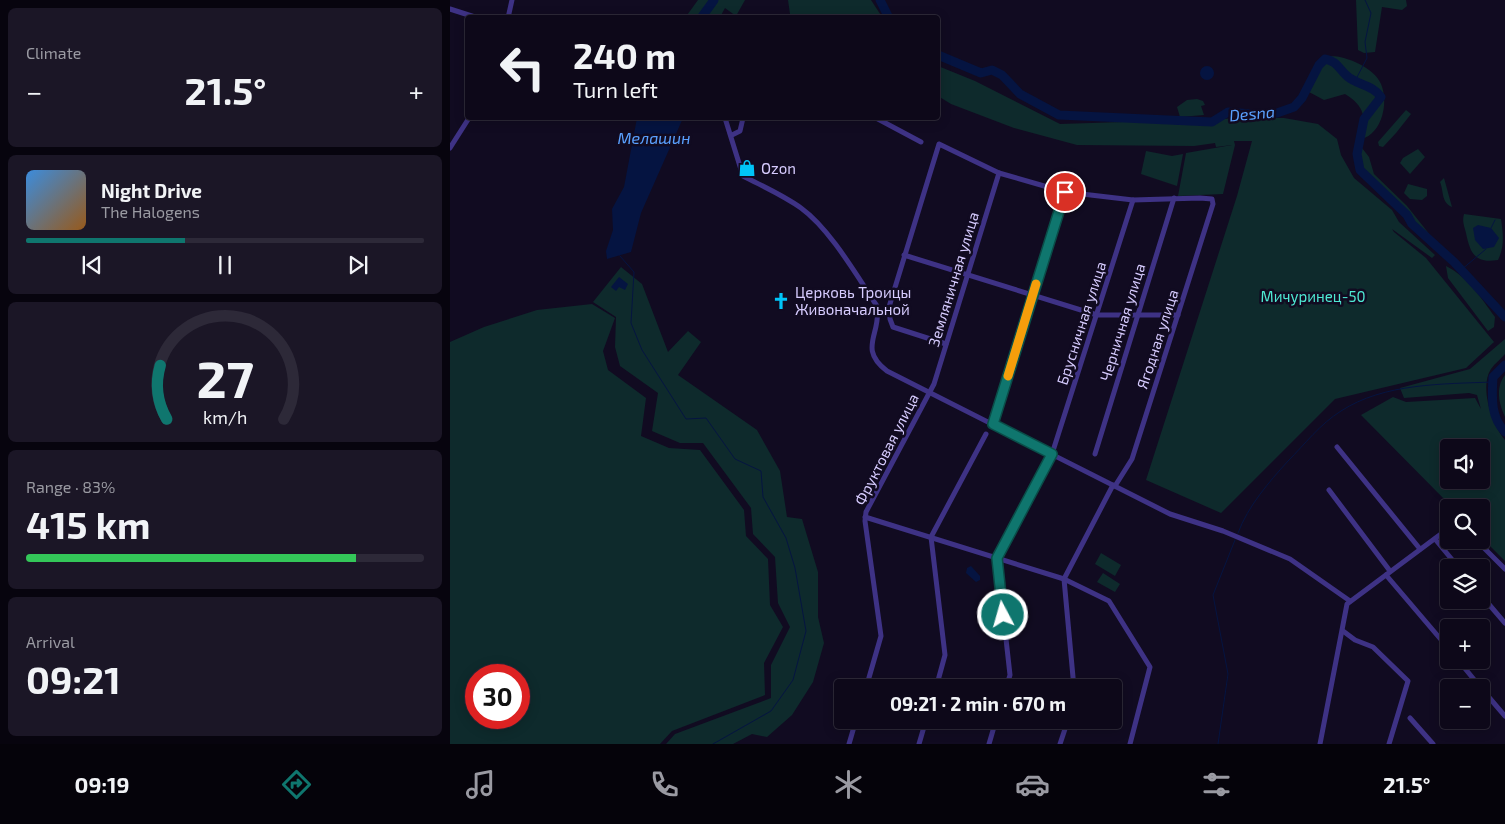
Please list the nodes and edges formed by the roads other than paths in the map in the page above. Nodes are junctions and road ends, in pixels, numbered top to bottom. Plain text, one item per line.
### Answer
1 (512, 0) edge
2 (450, 9) edge
3 (469, 15) edge
4 (509, 15) edge
5 (468, 120) edge
6 (726, 120) edge
7 (743, 120) edge
8 (880, 120) edge
9 (732, 135) junction
10 (920, 142) dead end
11 (451, 146) edge
12 (999, 173) junction
13 (1065, 192) junction
14 (1174, 198) junction
15 (1133, 200) junction
16 (904, 255) junction
17 (968, 275) junction
18 (1033, 295) junction
19 (1097, 314) junction
20 (1137, 315) junction
21 (1178, 315) junction
22 (946, 344) junction
23 (929, 392) junction
24 (993, 424) junction
25 (986, 434) dead end
26 (1337, 447) dead end
27 (1052, 454) junction
28 (1094, 454) dead end
29 (1114, 485) junction
30 (1329, 490) dead end
31 (865, 517) junction
32 (1440, 534) edge
33 (931, 537) junction
34 (1434, 538) junction
35 (1420, 549) junction
36 (1485, 549) edge
37 (997, 558) junction
38 (1452, 559) edge
39 (1505, 569) edge
40 (1388, 573) junction
41 (1064, 579) junction
42 (1350, 601) junction
43 (1490, 606) edge
44 (1505, 623) edge
45 (1343, 631) junction
46 (1440, 639) edge
47 (1465, 669) edge
48 (869, 679) edge
49 (938, 679) edge
50 (1009, 679) edge
51 (1073, 679) edge
52 (1474, 679) edge
53 (1490, 698) edge
54 (1505, 716) edge
55 (1410, 718) dead end
56 (853, 729) edge
57 (923, 729) edge
58 (993, 729) edge
59 (1065, 729) edge
60 (848, 744) edge
61 (919, 744) edge
62 (989, 744) edge
63 (1060, 744) edge
64 (1130, 744) edge
65 (1320, 744) edge
66 (1390, 744) edge
67 (1433, 744) edge

1 - 4 street
2 - 3 street
5 - 11 street
6 - 9 street
7 - 9 street
8 - 10 street
9 - 23 street
12 - 13 street
12 - 16 street
12 - 17 street, Земляничная улица
13 - 15 street
13 - 18 street
14 - 15 street
14 - 20 street, Черничная улица
14 - 21 street, Ягодная улица
15 - 19 street, Брусничная улица
16 - 17 street
16 - 22 street
17 - 18 street
17 - 22 street, Земляничная улица
18 - 19 street
18 - 24 street
19 - 20 street
19 - 27 street, Брусничная улица
20 - 21 street
20 - 28 street, Черничная улица
21 - 29 street, Ягодная улица
22 - 23 street, Земляничная улица
23 - 24 street
23 - 31 street, Фруктовая улица
24 - 27 street
25 - 33 street
26 - 35 street
27 - 29 street
27 - 37 street, Брусничная улица
29 - 41 street, Ягодная улица
29 - 42 street
30 - 40 street
31 - 33 street, Фруктовая улица
31 - 48 street, Фруктовая улица
32 - 34 street
33 - 37 street, Фруктовая улица
33 - 49 street
34 - 35 street
34 - 38 street
35 - 40 street
36 - 39 street
37 - 41 street, Фруктовая улица
37 - 50 street
40 - 42 street
40 - 46 street
41 - 51 street
41 - 64 street, Фруктовая улица
42 - 45 street
43 - 44 street
45 - 65 street
45 - 66 street
47 - 52 street
53 - 54 street
55 - 67 street
56 - 60 street
57 - 61 street
58 - 62 street
59 - 63 street

